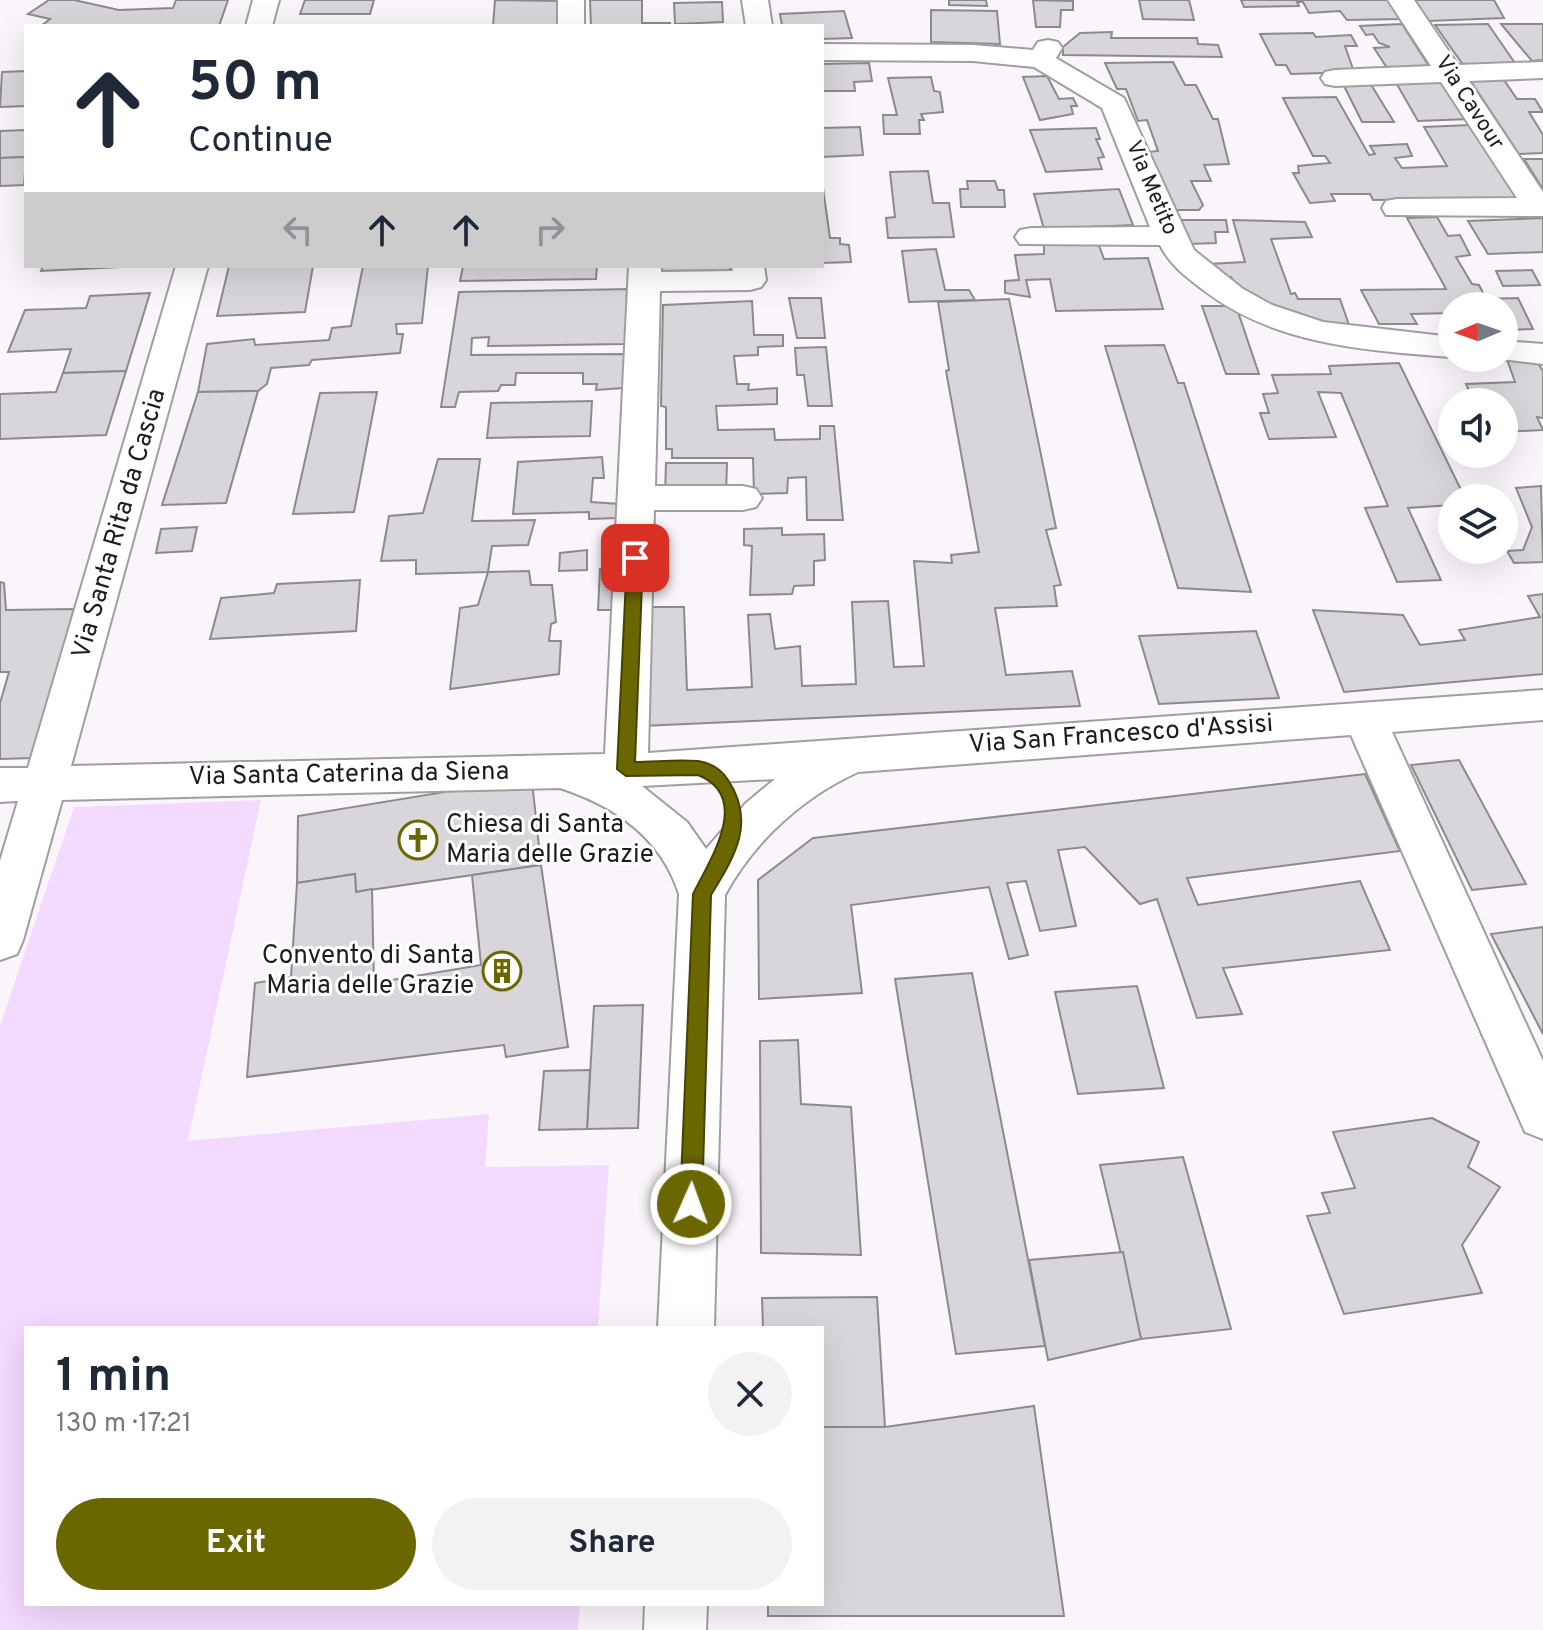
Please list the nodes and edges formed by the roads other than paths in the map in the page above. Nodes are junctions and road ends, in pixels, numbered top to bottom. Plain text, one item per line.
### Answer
1 (266, 0) edge
2 (571, 0) edge
3 (755, 0) edge
4 (1401, 0) edge
5 (260, 24) edge
6 (571, 24) edge
7 (759, 24) edge
8 (824, 52) edge
9 (1543, 70) edge
10 (1450, 74) junction
11 (1335, 78) dead end
12 (1540, 207) edge
13 (1397, 208) dead end
14 (1171, 236) junction
15 (1031, 237) dead end
16 (191, 268) edge
17 (748, 268) edge
18 (644, 274) edge
19 (1438, 346) edge
20 (1518, 352) edge
21 (1543, 354) edge
22 (637, 498) junction
23 (743, 498) dead end
24 (1543, 705) edge
25 (1364, 716) junction
26 (858, 756) junction
27 (699, 768) junction
28 (626, 769) junction
29 (557, 771) junction
30 (47, 782) junction
31 (0, 785) edge
32 (705, 866) junction
33 (0, 940) edge
34 (1543, 1116) edge
35 (686, 1326) edge
36 (676, 1606) edge
37 (675, 1630) edge

1 - 5 street
2 - 6 street
3 - 7 street
4 - 10 street, Via Cavour
8 - 14 street, Via Metito
9 - 10 street
10 - 11 street
10 - 12 street, Via Cavour
12 - 13 street
14 - 15 street
14 - 19 street, Via Metito
16 - 30 street, Via Santa Rita da Cascia
17 - 18 street
18 - 22 street
20 - 21 street
22 - 23 street
22 - 28 street
24 - 25 street, Via San Francesco d'Assisi
25 - 26 street, Via San Francesco d'Assisi
25 - 34 street
26 - 27 street, Via San Francesco d'Assisi
26 - 32 street
27 - 28 street, Via Santa Caterina da Siena
27 - 32 street
28 - 29 street, Via Santa Caterina da Siena
29 - 30 street, Via Santa Caterina da Siena
29 - 32 street
30 - 31 street, Via Santa Caterina da Siena
30 - 33 street, Via Santa Rita da Cascia
32 - 35 street
36 - 37 street

